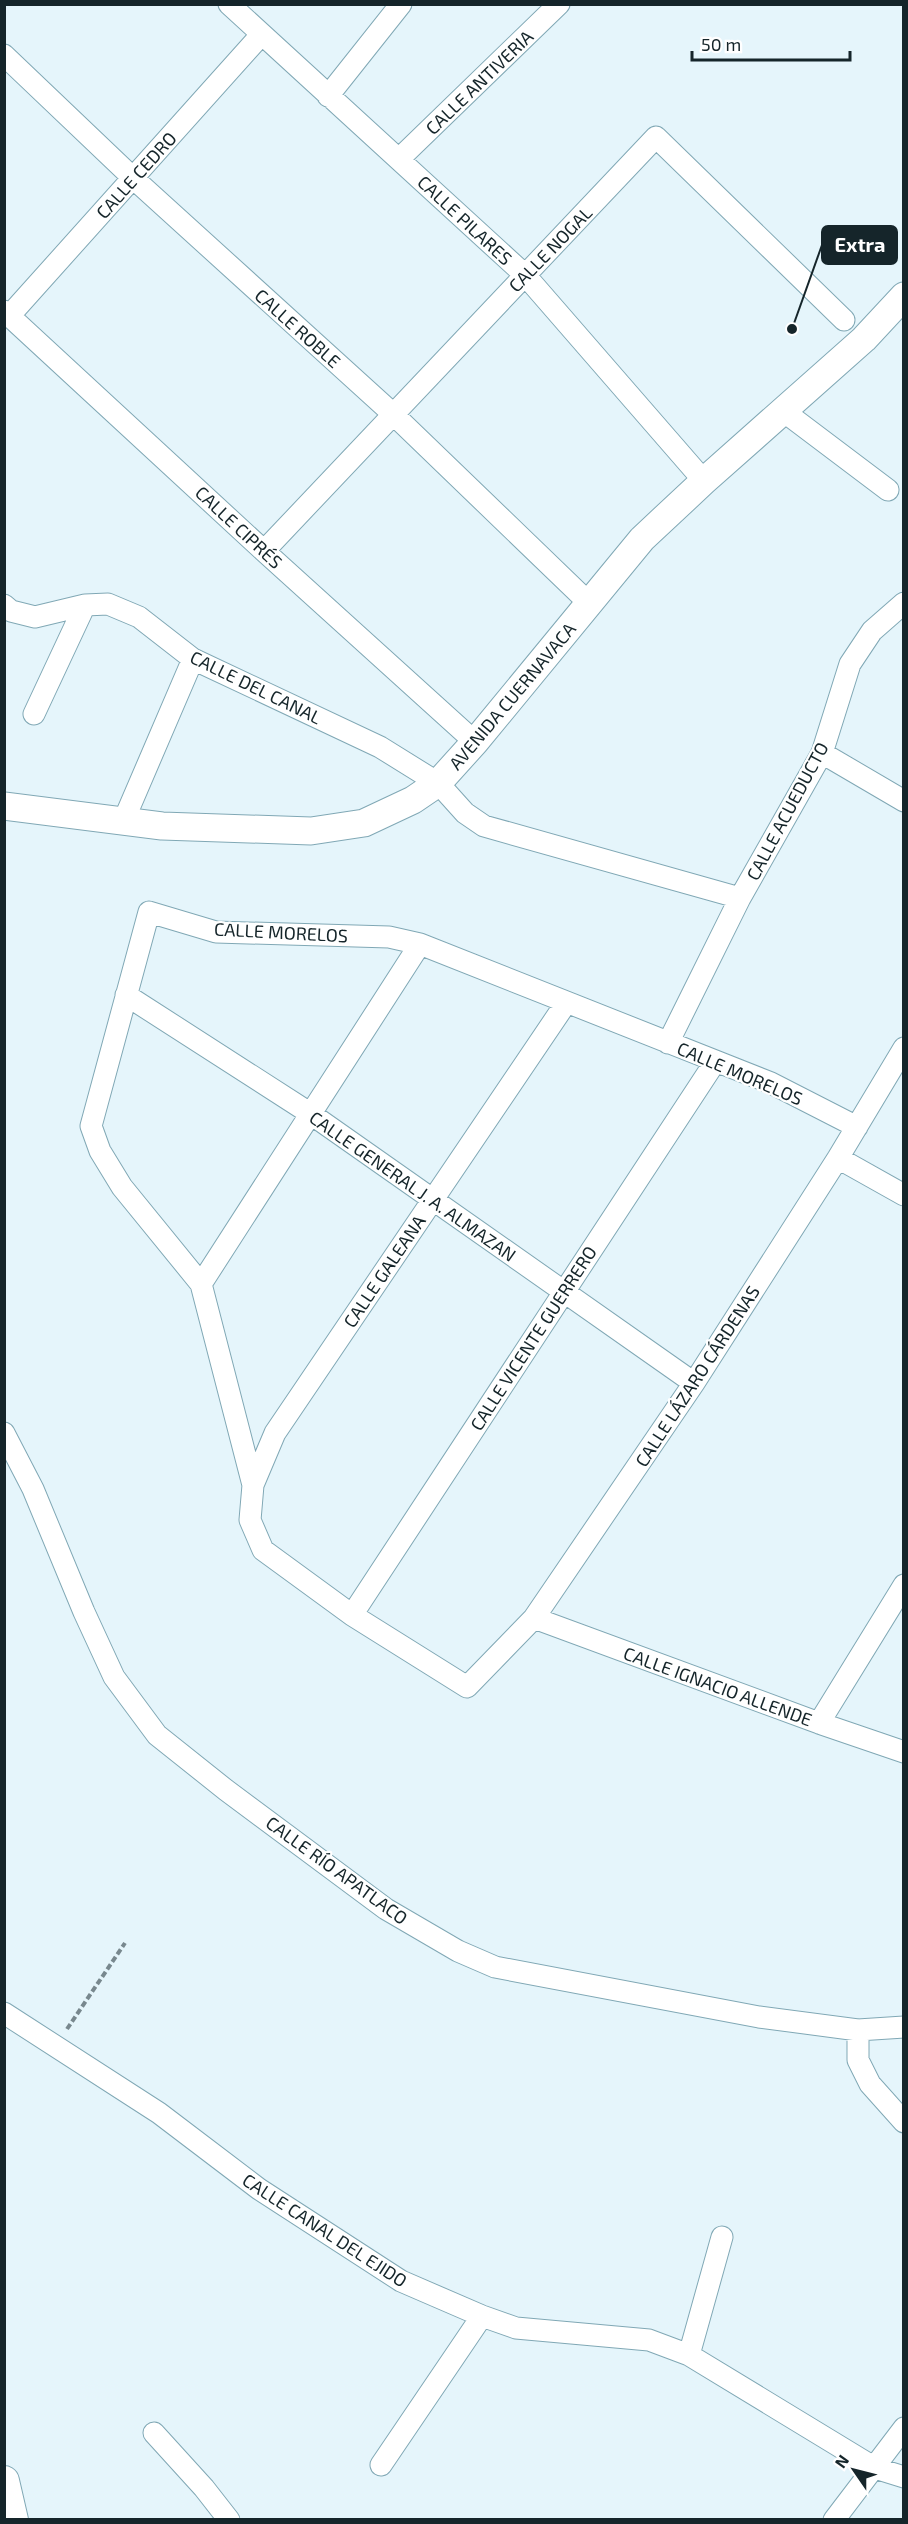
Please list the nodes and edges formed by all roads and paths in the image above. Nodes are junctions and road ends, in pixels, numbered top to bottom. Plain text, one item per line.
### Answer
1 (229, 4) edge
2 (401, 4) edge
3 (559, 4) edge
4 (261, 35) junction
5 (4, 55) edge
6 (328, 96) junction
7 (399, 159) junction
8 (133, 178) junction
9 (525, 276) junction
10 (903, 296) edge
11 (7, 313) edge
12 (844, 320) dead end
13 (782, 410) junction
14 (393, 414) junction
15 (704, 481) junction
16 (888, 490) dead end
17 (264, 550) junction
18 (903, 603) edge
19 (590, 604) junction
20 (4, 605) edge
21 (85, 605) junction
22 (193, 659) junction
23 (34, 714) dead end
24 (475, 742) junction
25 (822, 753) junction
26 (438, 783) junction
27 (903, 801) edge
28 (4, 806) edge
29 (123, 822) junction
30 (740, 898) junction
31 (420, 944) junction
32 (126, 995) junction
33 (566, 1003) junction
34 (668, 1043) junction
35 (903, 1048) edge
36 (715, 1062) junction
37 (311, 1114) junction
38 (857, 1127) junction
39 (838, 1158) junction
40 (903, 1195) edge
41 (433, 1199) junction
42 (201, 1284) junction
43 (564, 1292) junction
44 (694, 1383) junction
45 (4, 1433) edge
46 (253, 1485) junction
47 (903, 1585) edge
48 (352, 1615) junction
49 (534, 1618) junction
50 (819, 1723) junction
51 (903, 1752) edge
52 (125, 1943) dead end
53 (4, 2013) edge
54 (903, 2027) edge
55 (858, 2030) junction
56 (55, 2047) junction
57 (903, 2122) edge
58 (722, 2237) dead end
59 (482, 2316) junction
60 (689, 2355) junction
61 (903, 2428) edge
62 (154, 2433) dead end
63 (381, 2465) dead end
64 (875, 2468) junction
65 (903, 2477) edge
66 (4, 2481) edge
67 (13, 2520) edge
68 (229, 2520) edge
69 (834, 2520) edge

1 - 4 street, CALLE PILARES
2 - 6 street
3 - 7 street, CALLE ANTIVERIA
4 - 6 street, CALLE PILARES
4 - 8 street, CALLE CEDRO
5 - 8 street, CALLE ROBLE
6 - 7 street, CALLE PILARES
7 - 9 street, CALLE PILARES
8 - 11 street, CALLE CEDRO
8 - 14 street, CALLE ROBLE
9 - 12 street, CALLE NOGAL
9 - 14 street, CALLE NOGAL
9 - 15 street, CALLE PILARES
10 - 13 main road, AVENIDA CUERNAVACA
11 - 17 street, CALLE CIPRÉS
13 - 15 main road, AVENIDA CUERNAVACA
13 - 16 street
14 - 17 street, CALLE NOGAL
14 - 19 street, CALLE ROBLE
15 - 19 main road, AVENIDA CUERNAVACA
17 - 24 street, CALLE CIPRÉS
18 - 25 street, CALLE ACUEDUCTO
19 - 24 main road, AVENIDA CUERNAVACA
20 - 21 street, CALLE DEL CANAL
21 - 22 street, CALLE DEL CANAL
21 - 23 street
22 - 26 street, CALLE DEL CANAL
22 - 29 street
24 - 26 main road, AVENIDA CUERNAVACA
25 - 27 street
25 - 30 street, CALLE ACUEDUCTO
26 - 29 main road, AVENIDA CUERNAVACA
26 - 30 street, CALLE ACUEDUCTO
28 - 29 main road, AVENIDA CUERNAVACA
30 - 34 street, CALLE ACUEDUCTO
31 - 32 street, CALLE MORELOS
31 - 33 street, CALLE MORELOS
31 - 37 street
32 - 37 street, CALLE GENERAL J. A. ALMAZAN
32 - 42 street, CALLE MORELOS
33 - 34 street, CALLE MORELOS
33 - 41 street, CALLE GALEANA
34 - 36 street, CALLE MORELOS
35 - 38 street, CALLE LÁZARO CÁRDENAS
36 - 38 street, CALLE MORELOS
36 - 43 street, CALLE VICENTE GUERRERO
37 - 41 street, CALLE GENERAL J. A. ALMAZAN
37 - 42 street
38 - 39 street, CALLE LÁZARO CÁRDENAS
39 - 40 street
39 - 44 street, CALLE LÁZARO CÁRDENAS
41 - 43 street, CALLE GENERAL J. A. ALMAZAN
41 - 46 street, CALLE GALEANA
42 - 46 street, CALLE MORELOS
43 - 44 street, CALLE GENERAL J. A. ALMAZAN
43 - 48 street, CALLE VICENTE GUERRERO
44 - 49 street, CALLE LÁZARO CÁRDENAS
45 - 55 street, CALLE RÍO APATLACO
46 - 48 street
47 - 50 street
48 - 49 street, CALLE LÁZARO CÁRDENAS
49 - 50 street, CALLE IGNACIO ALLENDE
50 - 51 street, CALLE IGNACIO ALLENDE
52 - 56 path
53 - 56 street, CALLE CANAL DEL EJIDO
54 - 55 street, CALLE RÍO APATLACO
55 - 57 street
56 - 59 street, CALLE CANAL DEL EJIDO
58 - 60 street
59 - 60 street, CALLE CANAL DEL EJIDO
59 - 63 street
60 - 64 street, CALLE CANAL DEL EJIDO
61 - 64 street
62 - 68 street
64 - 65 street, CALLE CANAL DEL EJIDO
64 - 69 street
66 - 67 highway

